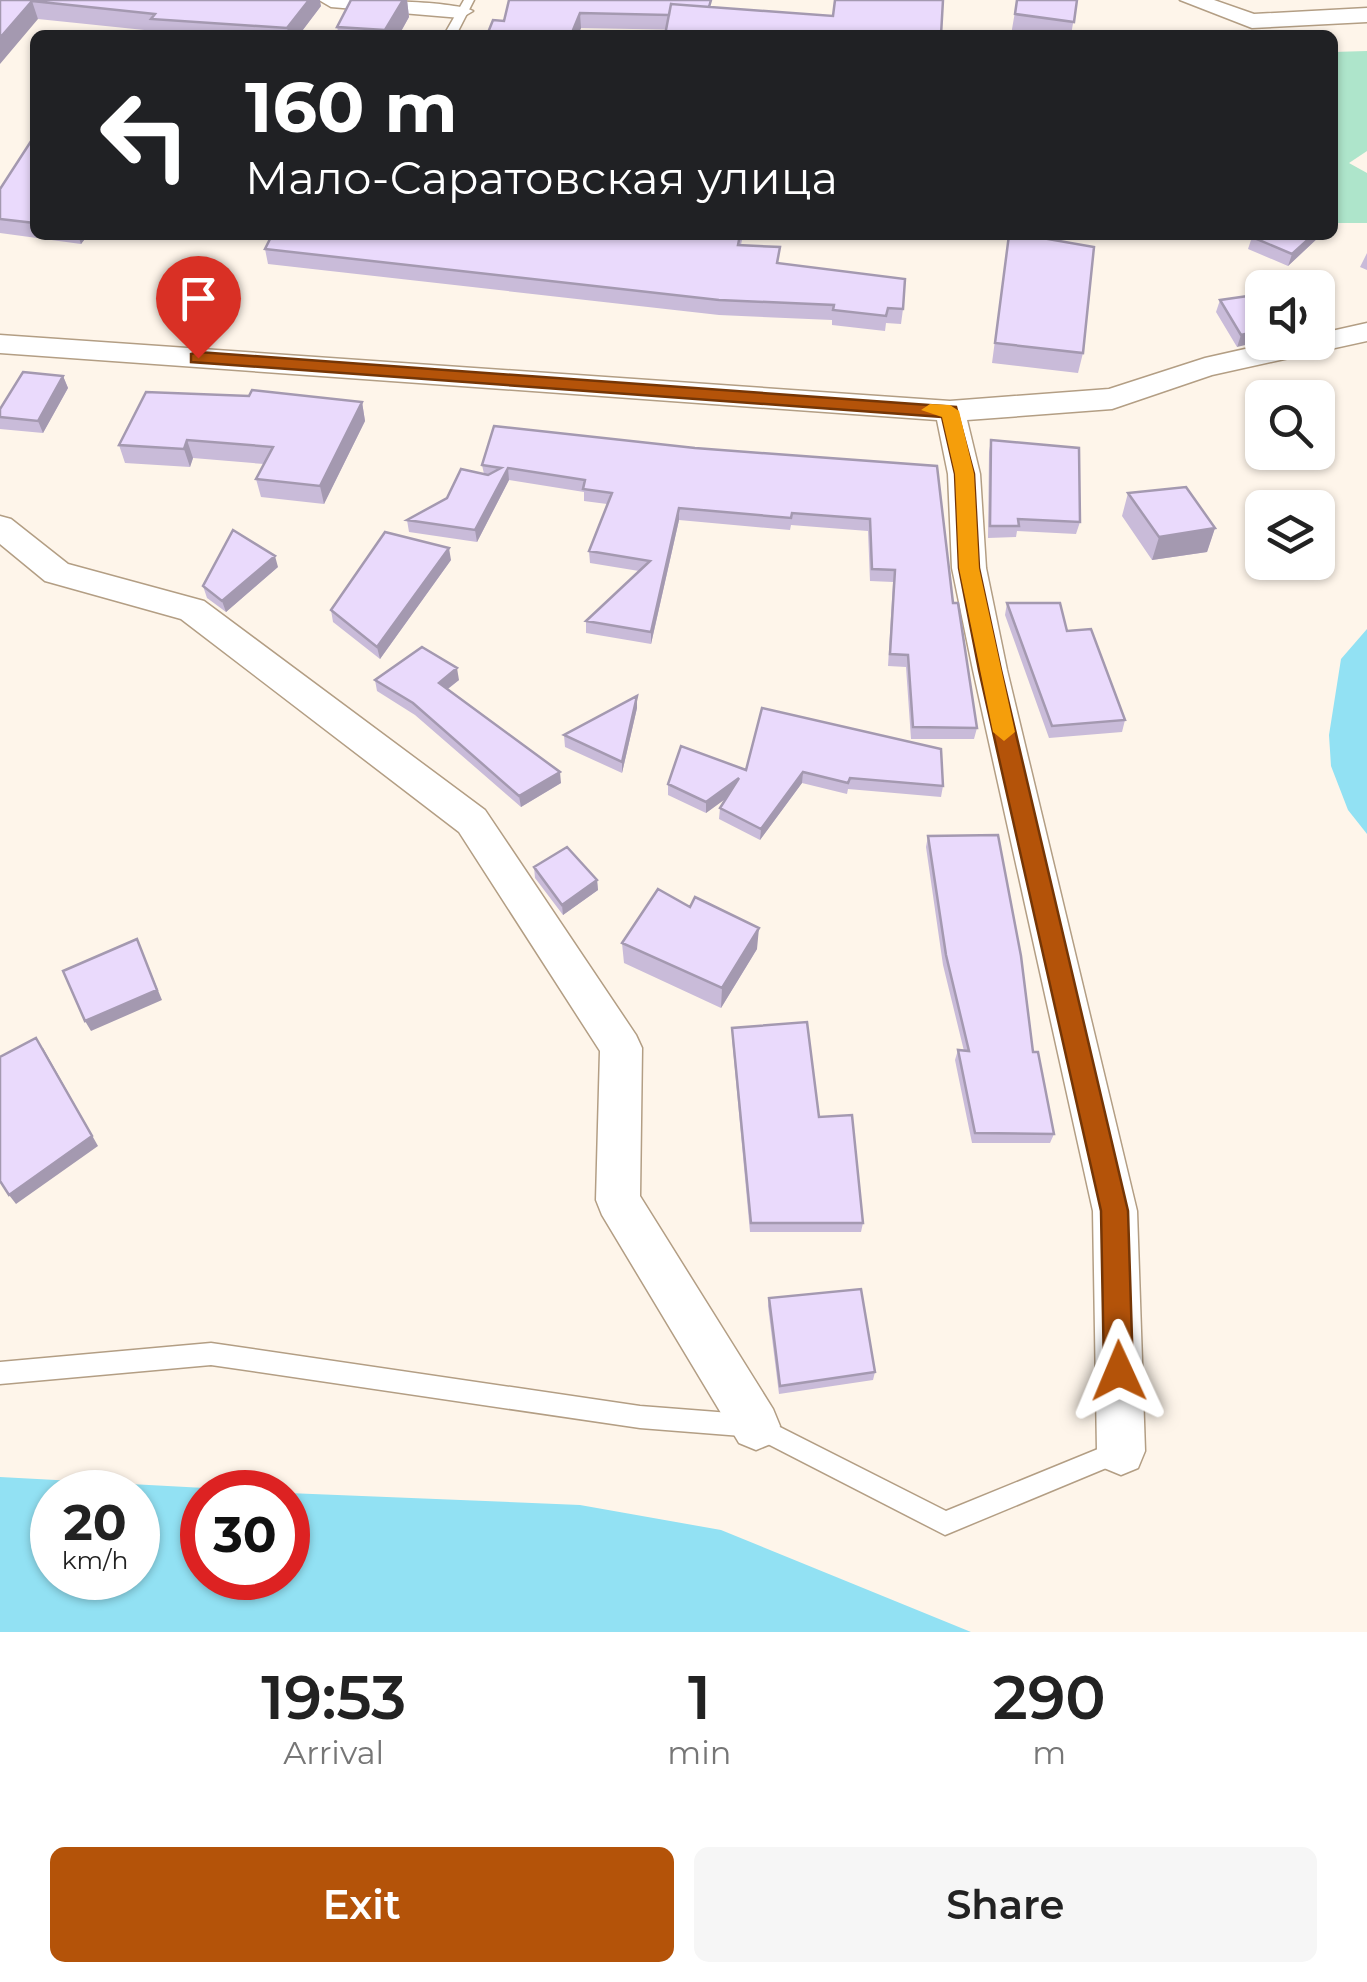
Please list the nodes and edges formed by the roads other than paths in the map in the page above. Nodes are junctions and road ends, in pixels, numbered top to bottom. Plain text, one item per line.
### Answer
1 (331, 0) edge
2 (1192, 0) edge
3 (465, 6) edge
4 (1367, 15) edge
5 (453, 30) edge
6 (1367, 332) edge
7 (0, 344) edge
8 (950, 411) junction
9 (0, 528) edge
10 (0, 1373) edge
11 (756, 1426) junction
12 (1121, 1451) joint

1 - 3 street
2 - 4 street
3 - 5 lane
6 - 8 street
7 - 8 street
8 - 12 street
9 - 11 street
10 - 11 lane
11 - 12 lane

